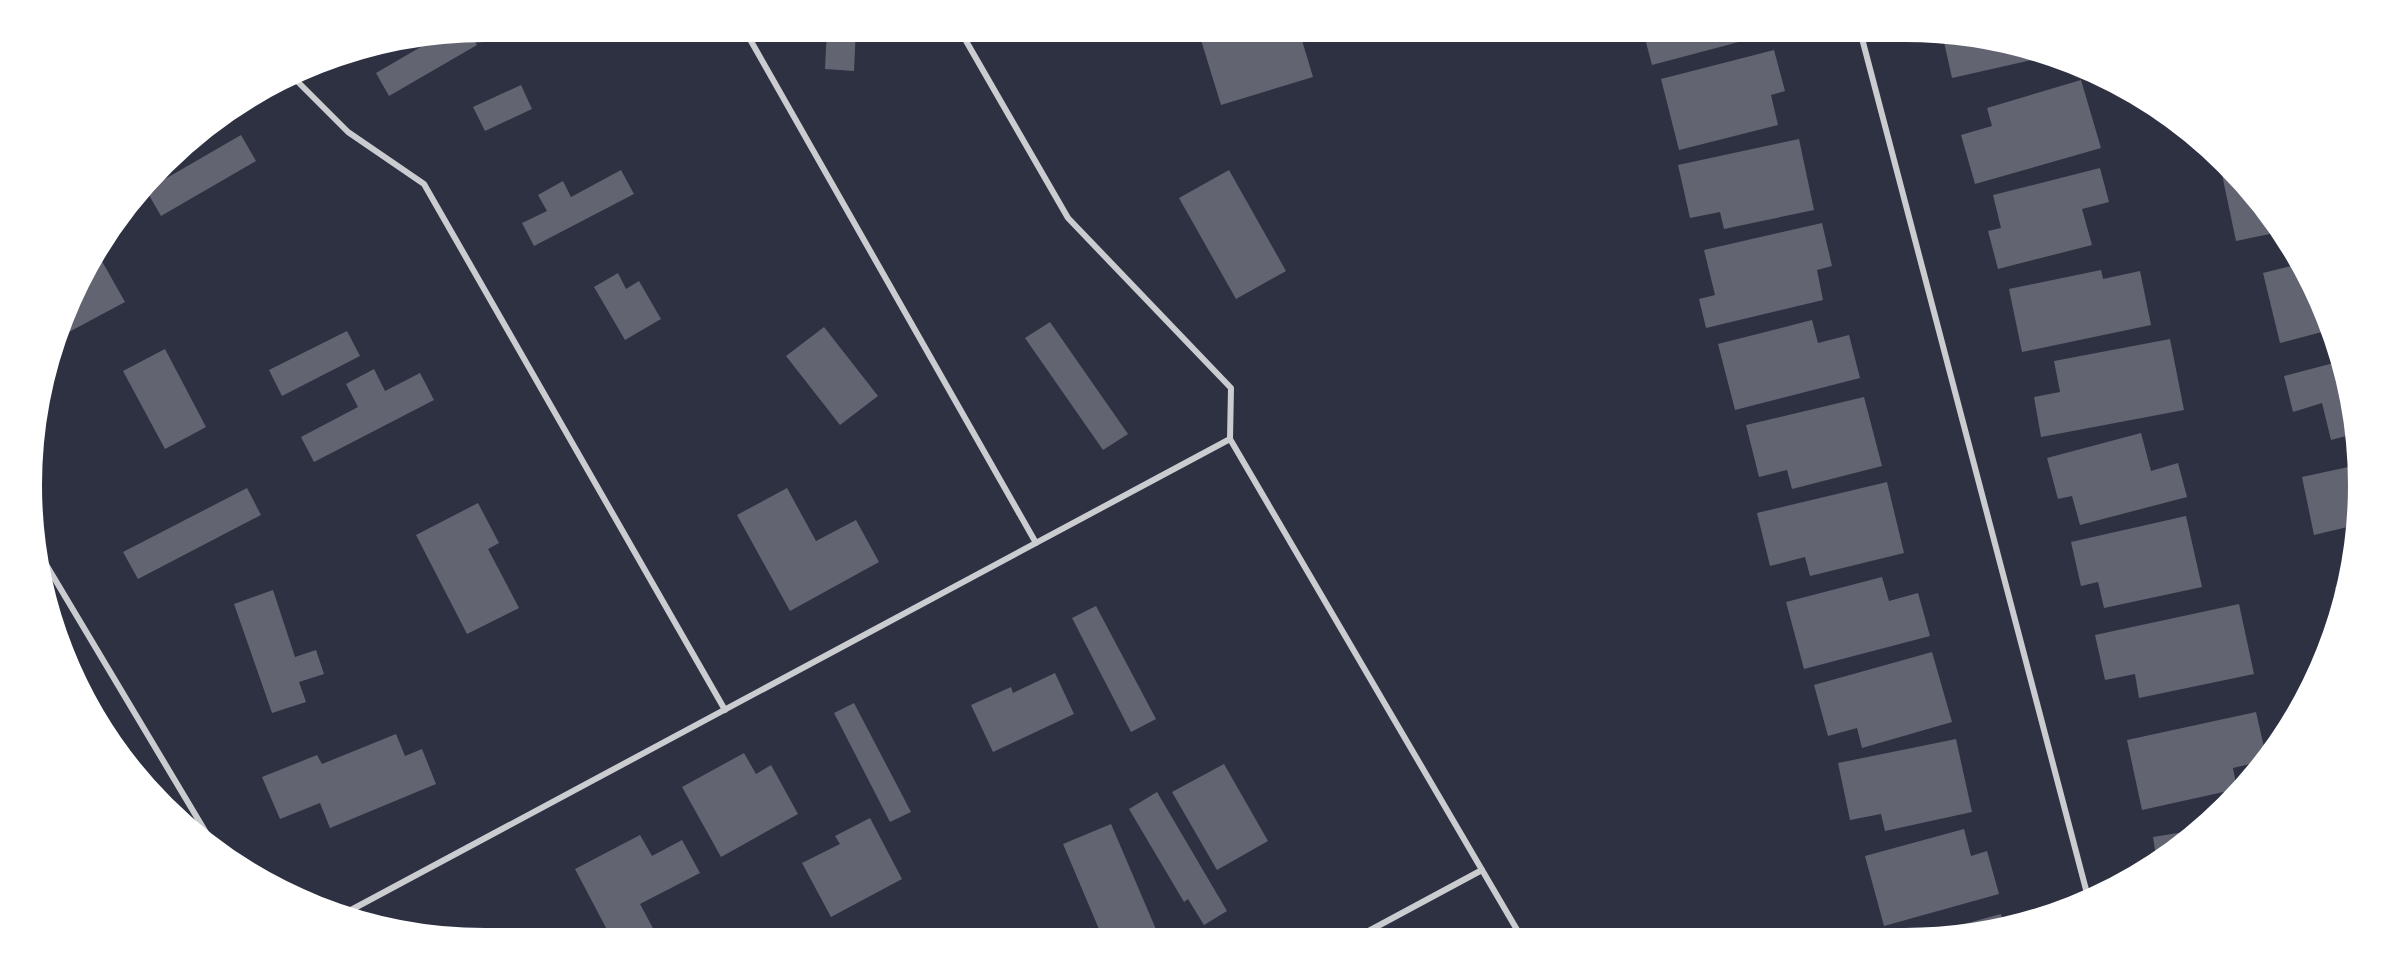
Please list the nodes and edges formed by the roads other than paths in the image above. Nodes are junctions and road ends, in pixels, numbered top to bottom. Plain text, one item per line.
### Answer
1 (749, 38) edge
2 (964, 38) edge
3 (1862, 38) edge
4 (295, 80) edge
5 (1230, 439) junction
6 (1036, 543) junction
7 (44, 561) edge
8 (725, 710) junction
9 (208, 836) edge
10 (1482, 870) junction
11 (2087, 893) edge
12 (349, 911) edge
13 (1367, 932) edge
14 (1518, 932) edge

1 - 6 street
2 - 5 street
3 - 11 street
4 - 8 street
5 - 6 street
5 - 10 street
6 - 8 street
7 - 9 street
8 - 12 street
10 - 13 street
10 - 14 street

